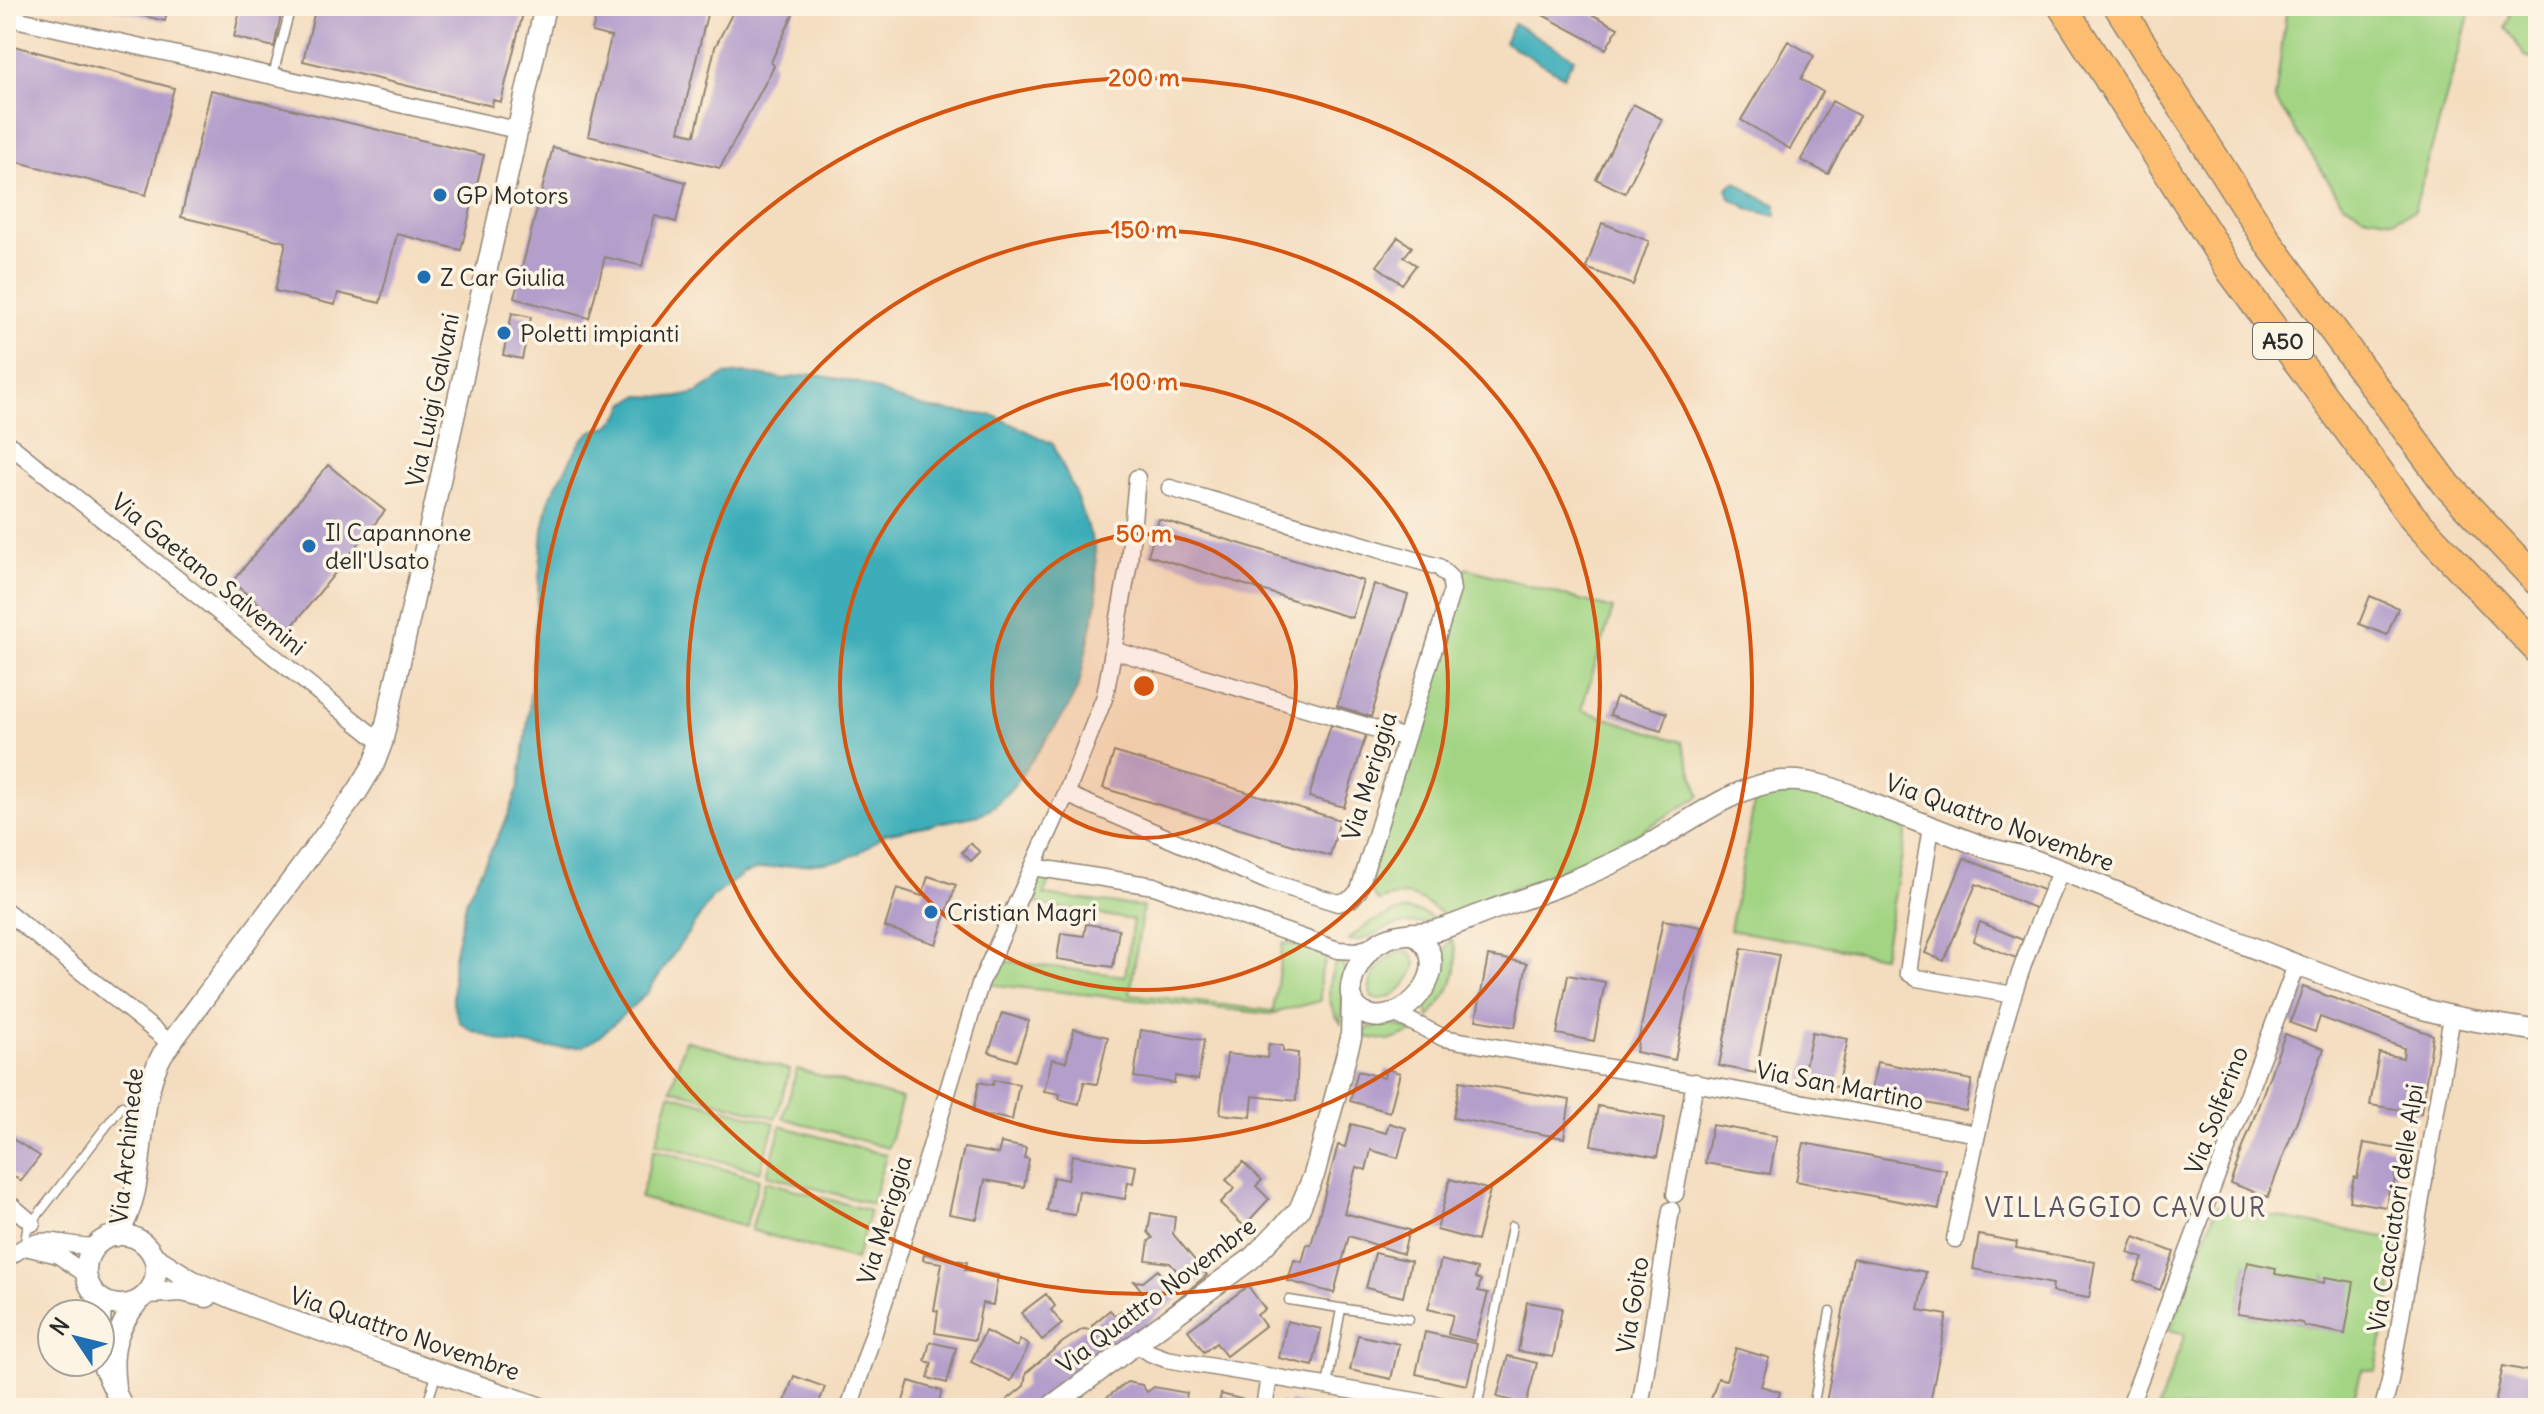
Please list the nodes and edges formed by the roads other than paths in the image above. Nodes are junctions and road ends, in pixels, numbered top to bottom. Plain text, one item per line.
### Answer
1 (291, 6) edge
2 (545, 6) edge
3 (2062, 6) edge
4 (2118, 6) edge
5 (6, 17) edge
6 (273, 76) junction
7 (517, 130) junction
8 (6, 442) edge
9 (1137, 478) dead end
10 (1170, 488) dead end
11 (2538, 582) edge
12 (1113, 650) junction
13 (2538, 650) edge
14 (1406, 738) junction
15 (382, 743) junction
16 (1066, 794) junction
17 (1931, 827) junction
18 (1033, 867) junction
19 (2061, 870) junction
20 (6, 911) edge
21 (1455, 924) junction
22 (1411, 933) junction
23 (1372, 947) junction
24 (1338, 950) junction
25 (1432, 953) junction
26 (2297, 963) junction
27 (1352, 988) junction
28 (2013, 995) junction
29 (1414, 999) junction
30 (1394, 1013) junction
31 (1371, 1016) junction
32 (2452, 1016) junction
33 (1425, 1029) junction
34 (2538, 1031) edge
35 (1351, 1038) junction
36 (165, 1049) junction
37 (1695, 1082) junction
38 (122, 1106) dead end
39 (1977, 1134) junction
40 (6, 1201) edge
41 (32, 1223) junction
42 (1512, 1226) dead end
43 (116, 1236) junction
44 (1955, 1239) dead end
45 (95, 1247) junction
46 (24, 1249) junction
47 (148, 1250) junction
48 (6, 1260) edge
49 (87, 1275) junction
50 (143, 1296) junction
51 (100, 1298) edge
52 (1289, 1300) dead end
53 (116, 1303) edge
54 (253, 1307) junction
55 (1341, 1309) junction
56 (1830, 1312) dead end
57 (1409, 1319) dead end
58 (1137, 1344) junction
59 (437, 1371) junction
60 (1269, 1377) junction
61 (110, 1378) edge
62 (1327, 1386) junction
63 (115, 1387) junction
64 (123, 1408) edge
65 (426, 1408) edge
66 (541, 1408) edge
67 (849, 1408) edge
68 (1049, 1408) edge
69 (1264, 1408) edge
70 (1456, 1408) edge
71 (1477, 1408) edge
72 (1640, 1408) edge
73 (1813, 1408) edge
74 (2129, 1408) edge
75 (2383, 1408) edge

1 - 6 lane
2 - 7 street, Via Luigi Galvani
3 - 13 highway, A50
4 - 11 highway, A50
5 - 6 street
6 - 7 street
7 - 15 street, Via Luigi Galvani
8 - 15 street, Via Gaetano Salvemini
9 - 12 street
10 - 14 street, Via Meriggia
12 - 14 street
12 - 16 street
14 - 16 street, Via Meriggia
15 - 36 street, Via Luigi Galvani
16 - 18 street, Via Meriggia
17 - 19 street, Via Quattro Novembre
17 - 21 street, Via Quattro Novembre
17 - 28 street
18 - 24 street
18 - 67 street, Via Meriggia
19 - 26 street, Via Quattro Novembre
19 - 28 street
20 - 36 street
21 - 22 street, Via Quattro Novembre
21 - 25 street
22 - 23 street
22 - 25 street
23 - 24 street
23 - 27 street
24 - 27 street
25 - 29 street
26 - 32 street, Via Quattro Novembre
26 - 74 street, Via Solferino
27 - 31 street
27 - 35 street, Via Quattro Novembre
28 - 39 street
29 - 30 street
29 - 33 street
30 - 31 street
30 - 33 street, Via San Martino
31 - 35 street, Via Quattro Novembre
32 - 34 street, Via Quattro Novembre
32 - 75 street, Via Cacciatori delle Alpi
33 - 37 street, Via San Martino
35 - 58 street, Via Quattro Novembre
36 - 43 street, Via Archimede
36 - 47 street, Via Archimede
37 - 39 street, Via San Martino
37 - 72 street, Via Goito
38 - 41 lane
39 - 44 street
40 - 41 street
41 - 46 lane
42 - 71 lane
43 - 45 street
43 - 47 street
45 - 46 street
45 - 49 street
46 - 48 street
46 - 49 street
47 - 50 street
47 - 54 street, Via Quattro Novembre
49 - 51 street
50 - 53 street
50 - 54 street, Via Quattro Novembre
50 - 63 street
52 - 55 lane
54 - 59 street, Via Quattro Novembre
55 - 57 lane
55 - 62 lane
56 - 73 lane
58 - 60 street
58 - 68 street, Via Quattro Novembre
59 - 65 lane
59 - 66 street, Via Quattro Novembre
60 - 62 street
60 - 69 street
61 - 63 street
62 - 70 street
63 - 64 street

